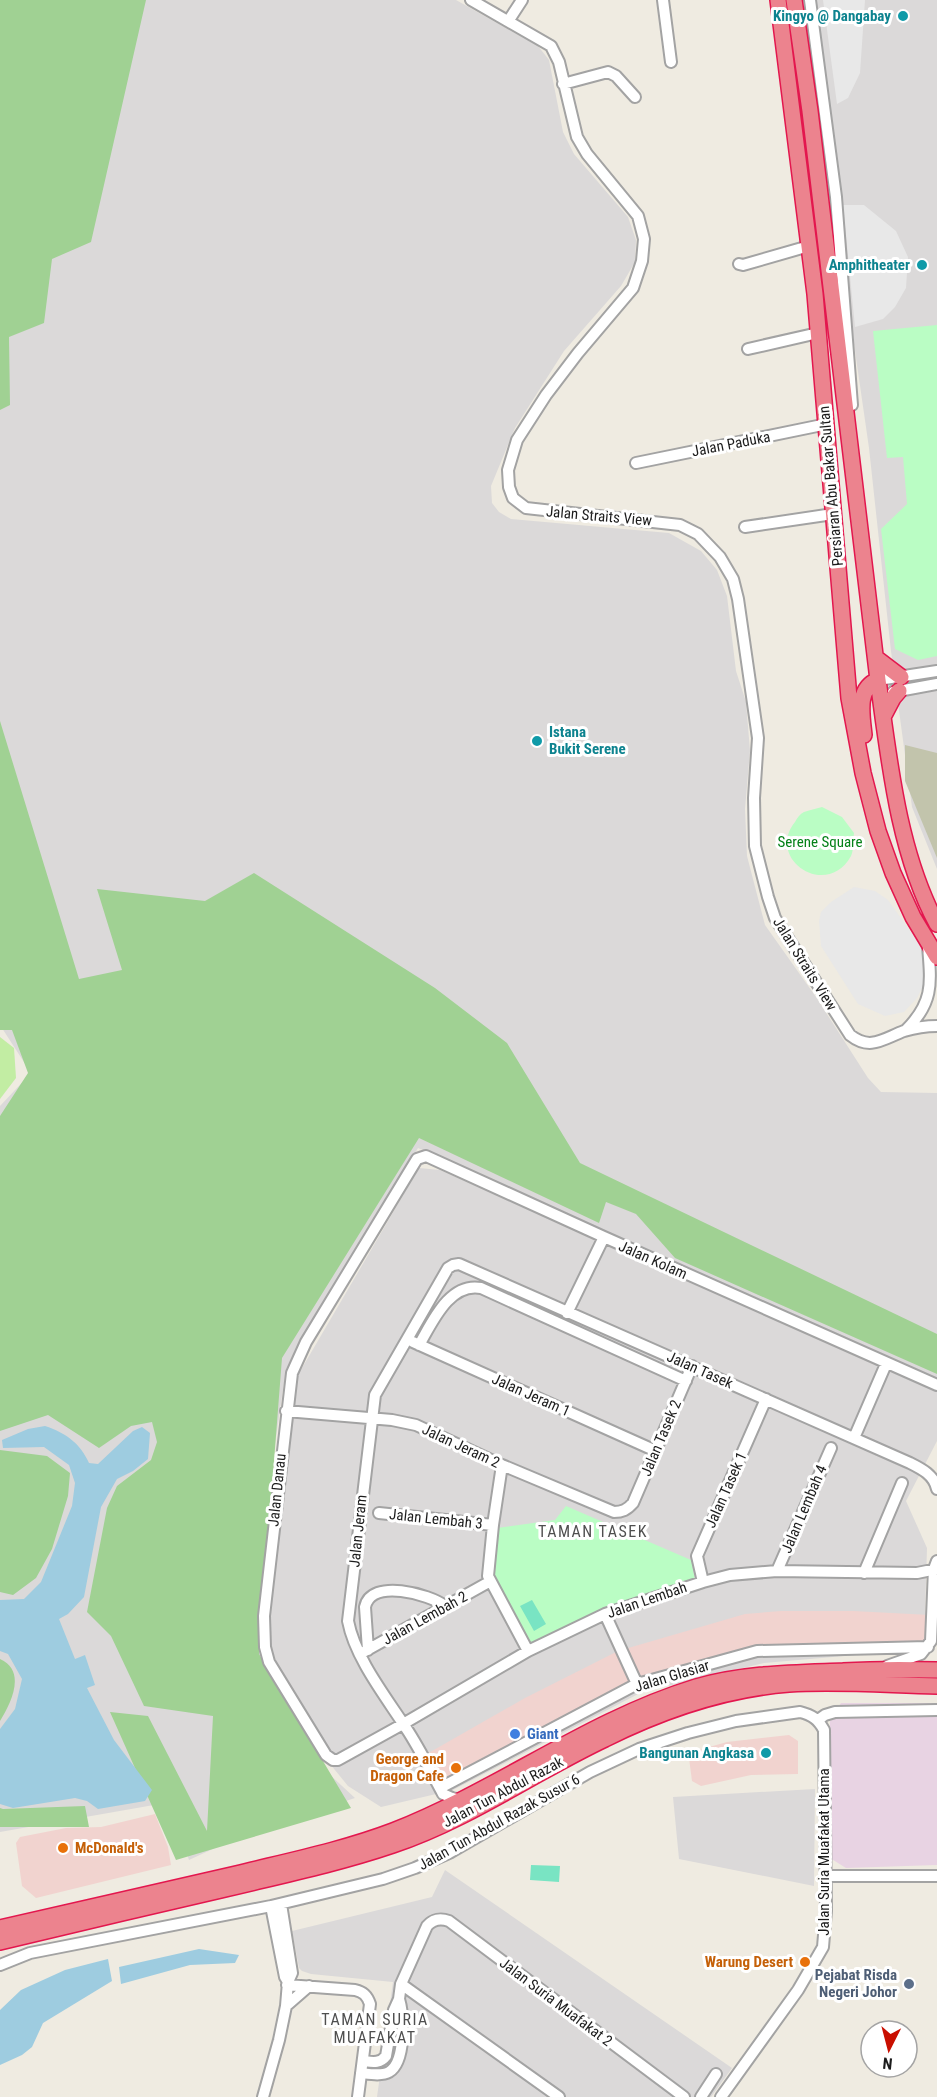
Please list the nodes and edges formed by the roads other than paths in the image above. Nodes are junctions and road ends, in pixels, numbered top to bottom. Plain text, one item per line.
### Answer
1 (471, 0) edge
2 (522, 0) edge
3 (663, 0) edge
4 (778, 0) edge
5 (794, 0) edge
6 (810, 0) edge
7 (509, 20) junction
8 (671, 62) dead end
9 (563, 84) junction
10 (635, 97) dead end
11 (809, 246) junction
12 (739, 264) dead end
13 (818, 333) junction
14 (748, 349) dead end
15 (826, 424) junction
16 (636, 463) dead end
17 (854, 470) junction
18 (834, 514) junction
19 (745, 527) dead end
20 (840, 595) junction
21 (876, 658) junction
22 (937, 671) edge
23 (900, 684) junction
24 (937, 684) edge
25 (879, 687) junction
26 (863, 692) junction
27 (883, 717) junction
28 (871, 804) junction
29 (937, 924) edge
30 (928, 941) junction
31 (937, 957) edge
32 (937, 1026) edge
33 (906, 1030) junction
34 (420, 1156) joint
35 (604, 1238) junction
36 (453, 1265) joint
37 (567, 1313) junction
38 (406, 1339) junction
39 (419, 1345) junction
40 (886, 1364) junction
41 (692, 1366) junction
42 (686, 1381) junction
43 (937, 1385) edge
44 (765, 1399) junction
45 (286, 1411) junction
46 (371, 1418) junction
47 (854, 1438) junction
48 (831, 1448) dead end
49 (656, 1451) junction
50 (502, 1465) junction
51 (902, 1483) dead end
52 (937, 1489) edge
53 (628, 1509) joint
54 (379, 1513) dead end
55 (493, 1525) junction
56 (777, 1571) junction
57 (864, 1572) junction
58 (936, 1572) edge
59 (489, 1582) junction
60 (703, 1582) junction
61 (445, 1606) junction
62 (604, 1614) junction
63 (928, 1647) junction
64 (528, 1651) junction
65 (364, 1652) junction
66 (878, 1668) junction
67 (937, 1670) edge
68 (637, 1684) junction
69 (937, 1686) edge
70 (937, 1710) edge
71 (818, 1720) junction
72 (403, 1724) junction
73 (442, 1791) junction
74 (462, 1800) junction
75 (437, 1812) junction
76 (937, 1875) edge
77 (825, 1881) junction
78 (276, 1905) junction
79 (0, 1928) edge
80 (0, 1942) edge
81 (291, 1961) junction
82 (0, 1965) edge
83 (288, 1983) junction
84 (401, 1984) junction
85 (309, 1986) junction
86 (399, 2000) junction
87 (286, 2006) junction
88 (363, 2061) junction
89 (361, 2073) junction
90 (716, 2074) dead end
91 (263, 2097) edge
92 (358, 2097) edge
93 (559, 2097) edge
94 (684, 2097) edge
95 (701, 2097) edge
96 (721, 2097) edge

1 - 7 street, Jalan Straits View
2 - 7 street
3 - 8 street
4 - 11 highway, Persiaran Abu Bakar Sultan
5 - 17 highway, Persiaran Abu Bakar Sultan
6 - 17 street
7 - 9 street, Jalan Straits View
9 - 10 street
9 - 33 street, Jalan Straits View
11 - 12 street
11 - 13 highway, Persiaran Abu Bakar Sultan
13 - 14 street
13 - 15 highway, Persiaran Abu Bakar Sultan
15 - 16 street, Jalan Paduka
15 - 18 highway, Persiaran Abu Bakar Sultan
17 - 21 highway, Persiaran Abu Bakar Sultan
18 - 19 street
18 - 20 highway, Persiaran Abu Bakar Sultan
20 - 26 highway
20 - 28 highway, Persiaran Abu Bakar Sultan
21 - 23 highway
21 - 25 highway, Persiaran Abu Bakar Sultan
22 - 23 street
23 - 24 street
23 - 25 street
23 - 27 highway
25 - 26 highway
25 - 27 highway, Persiaran Abu Bakar Sultan
26 - 28 highway
27 - 29 highway, Persiaran Abu Bakar Sultan
28 - 30 highway, Persiaran Abu Bakar Sultan
30 - 31 highway, Persiaran Abu Bakar Sultan
30 - 33 street, Jalan Straits View
32 - 33 street, Jalan Straits View
34 - 35 street, Jalan Kolam
34 - 45 street, Jalan Danau
35 - 37 street
35 - 40 street, Jalan Kolam
36 - 37 street, Jalan Tasek
36 - 38 street, Jalan Jeram
37 - 41 street, Jalan Tasek
38 - 39 street, Jalan Jeram 1
38 - 46 street, Jalan Jeram
39 - 42 street, Jalan Tasek
39 - 49 street, Jalan Jeram 1
40 - 43 street, Jalan Kolam
40 - 47 street
41 - 42 street, Jalan Tasek 2
41 - 44 street, Jalan Tasek
42 - 49 street, Jalan Tasek 2
44 - 47 street, Jalan Tasek
44 - 60 street, Jalan Tasek 1
45 - 46 street, Jalan Jeram 2
45 - 72 street, Jalan Danau
46 - 50 street, Jalan Jeram 2
46 - 65 street, Jalan Jeram
47 - 52 street, Jalan Tasek
48 - 56 street, Jalan Lembah 4
49 - 53 street, Jalan Tasek 2
50 - 53 street, Jalan Jeram 2
50 - 55 street
51 - 57 street
54 - 55 street, Jalan Lembah 3
55 - 59 street
56 - 57 street, Jalan Lembah
56 - 60 street, Jalan Lembah
57 - 58 street, Jalan Lembah
58 - 63 street
59 - 61 street, Jalan Lembah 2
59 - 64 street
60 - 62 street, Jalan Lembah
61 - 65 street, Jalan Lembah 2
61 - 65 street
62 - 64 street, Jalan Lembah
62 - 68 street
63 - 66 street
63 - 68 street, Jalan Glasiar
64 - 72 street, Jalan Lembah
65 - 72 street, Jalan Jeram
66 - 67 highway, Jalan Tun Abdul Razak
66 - 74 highway, Jalan Tun Abdul Razak
68 - 73 street, Jalan Glasiar
69 - 80 highway, Jalan Tun Abdul Razak
70 - 71 street
71 - 77 street, Jalan Suria Muafakat Utama
71 - 78 street, Jalan Tun Abdul Razak Susur 6
72 - 73 street, Jalan Jeram
73 - 74 street
73 - 75 street
74 - 75 highway, Jalan Tun Abdul Razak
75 - 79 highway, Jalan Tun Abdul Razak
76 - 77 street
77 - 96 street, Jalan Suria Muafakat Utama
78 - 81 street
78 - 82 street, Jalan Tun Abdul Razak Susur 6
78 - 83 street
81 - 83 street
81 - 85 street
83 - 85 street
83 - 87 street
84 - 86 street
84 - 93 street
84 - 94 street, Jalan Suria Muafakat 2
85 - 87 street
85 - 88 street
86 - 88 street
86 - 89 street
87 - 91 street
88 - 89 street
89 - 92 street
90 - 95 street

